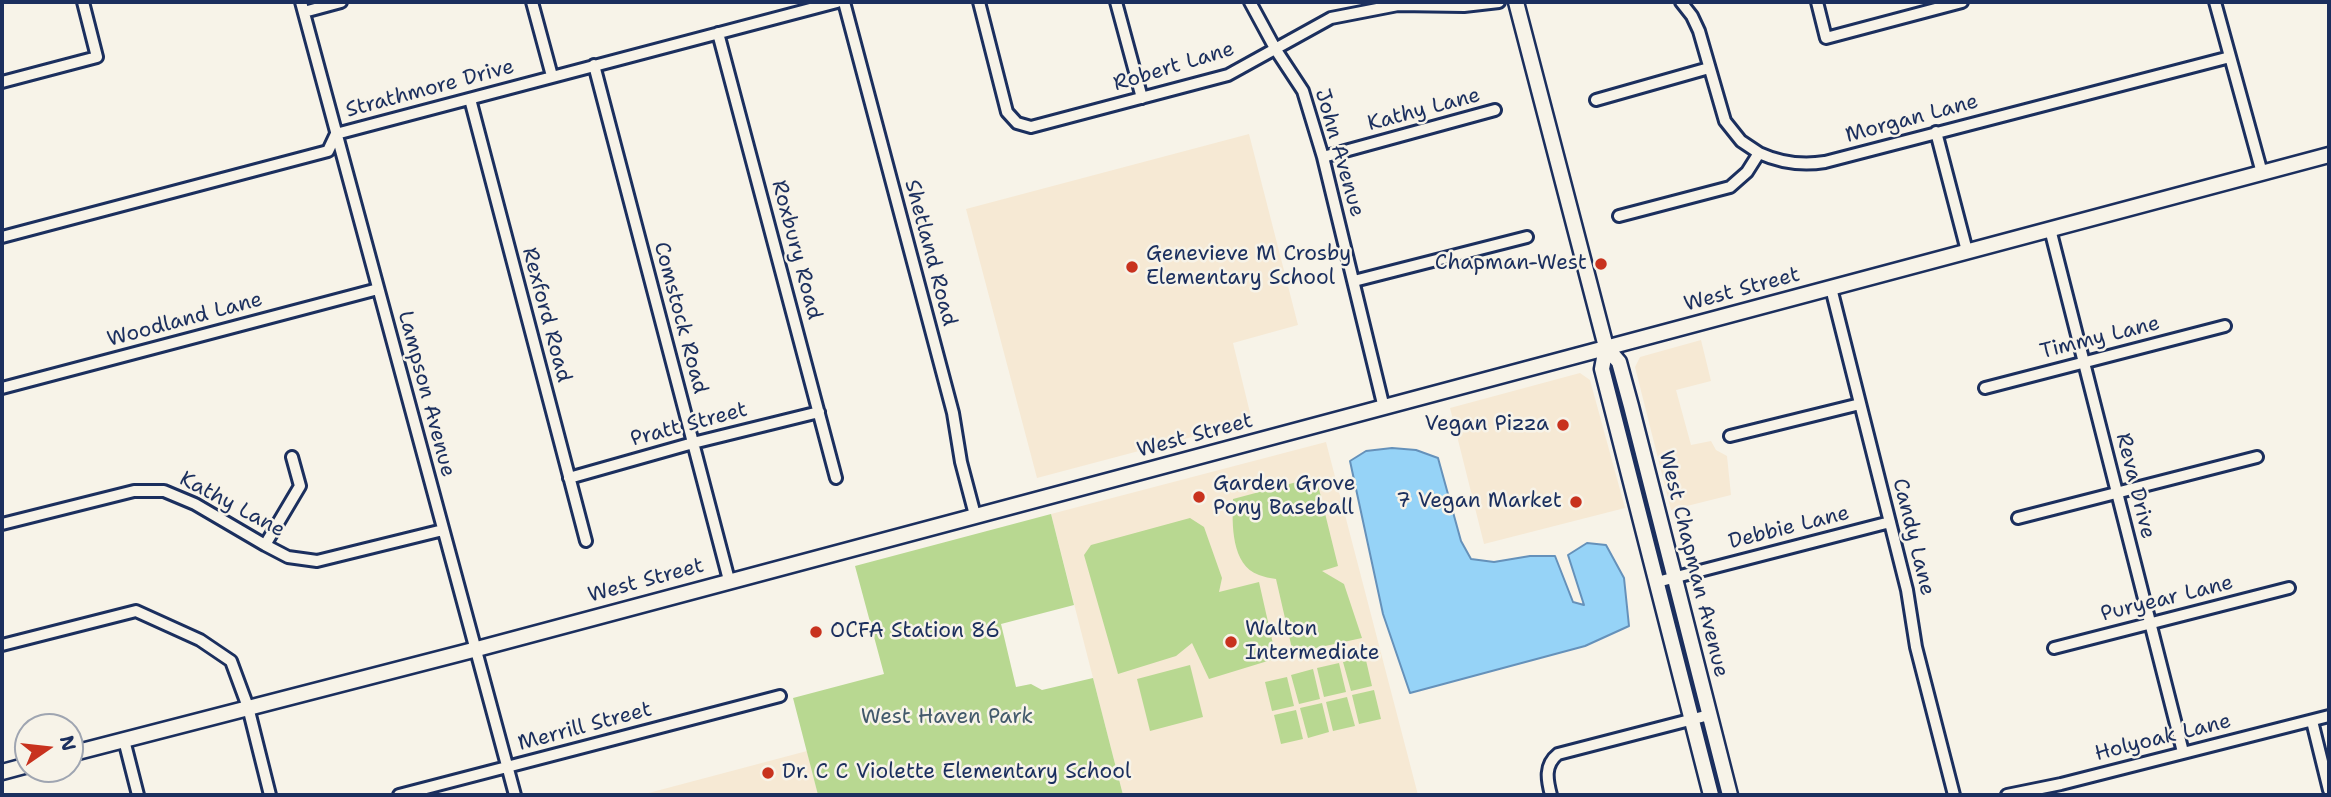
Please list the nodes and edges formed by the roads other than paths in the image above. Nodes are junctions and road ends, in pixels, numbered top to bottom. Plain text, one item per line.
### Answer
1 (83, 2) edge
2 (341, 2) edge
3 (532, 2) edge
4 (837, 2) edge
5 (844, 2) edge
6 (979, 2) edge
7 (1116, 2) edge
8 (1250, 2) edge
9 (1499, 2) edge
10 (1517, 2) edge
11 (1681, 2) edge
12 (1817, 2) edge
13 (1962, 2) edge
14 (2215, 2) edge
15 (303, 7) edge
16 (718, 33) junction
17 (1276, 50) junction
18 (2230, 57) junction
19 (594, 65) junction
20 (1709, 68) junction
21 (552, 76) junction
22 (2, 82) edge
23 (1142, 98) junction
24 (470, 99) junction
25 (1596, 100) dead end
26 (1495, 110) dead end
27 (1936, 132) junction
28 (336, 134) junction
29 (1759, 153) junction
30 (2329, 155) edge
31 (1322, 157) junction
32 (2262, 173) junction
33 (1619, 216) dead end
34 (2050, 229) junction
35 (2, 237) edge
36 (1527, 237) dead end
37 (1968, 251) junction
38 (1354, 281) junction
39 (1830, 288) junction
40 (378, 289) junction
41 (2225, 326) dead end
42 (1606, 347) junction
43 (2084, 363) junction
44 (2, 388) edge
45 (1985, 388) dead end
46 (1860, 404) junction
47 (1384, 408) junction
48 (819, 412) junction
49 (1730, 436) dead end
50 (693, 443) junction
51 (292, 457) dead end
52 (2257, 457) dead end
53 (569, 478) junction
54 (836, 478) dead end
55 (2117, 493) junction
56 (975, 515) junction
57 (2018, 518) dead end
58 (1890, 522) junction
59 (2, 524) edge
60 (443, 530) junction
61 (586, 541) dead end
62 (265, 545) junction
63 (1675, 577) junction
64 (729, 580) junction
65 (1657, 582) junction
66 (2289, 588) dead end
67 (2151, 623) junction
68 (2, 645) edge
69 (2054, 648) dead end
70 (477, 649) junction
71 (780, 696) dead end
72 (248, 707) junction
73 (1709, 715) junction
74 (2329, 716) edge
75 (1692, 719) junction
76 (2312, 721) junction
77 (124, 740) junction
78 (84, 750) edge
79 (2183, 752) junction
80 (508, 767) junction
81 (2329, 790) edge
82 (138, 795) edge
83 (270, 795) edge
84 (399, 795) edge
85 (515, 795) edge
86 (1551, 795) edge
87 (1711, 795) edge
88 (1730, 795) edge
89 (1954, 795) edge
90 (2007, 795) edge

1 - 22 street
2 - 15 street
3 - 21 street
4 - 16 street, Strathmore Drive
5 - 56 street, Shetland Road
6 - 23 street, Robert Lane
7 - 23 street
8 - 17 street, John Avenue
9 - 17 street, Robert Lane
10 - 42 main road, West Chapman Avenue
11 - 20 street
12 - 13 street
14 - 18 street
15 - 28 street, Lampson Avenue
16 - 19 street, Strathmore Drive
16 - 48 street, Roxbury Road
17 - 23 street, Robert Lane
17 - 31 street, John Avenue
18 - 27 street, Morgan Lane
18 - 32 street
19 - 21 street, Strathmore Drive
19 - 50 street, Comstock Road
20 - 25 street
20 - 29 street
21 - 24 street, Strathmore Drive
24 - 28 street, Strathmore Drive
24 - 53 street, Rexford Road
26 - 31 street, Kathy Lane
27 - 29 street, Morgan Lane
27 - 37 street
28 - 35 street, Strathmore Drive
28 - 40 street, Lampson Avenue
29 - 33 street
30 - 32 main road, West Street
31 - 38 street, John Avenue
32 - 34 main road, West Street
34 - 37 main road, West Street
34 - 43 street, Reva Drive
36 - 38 street
37 - 39 main road, West Street
38 - 47 street, John Avenue
39 - 42 main road, West Street
39 - 46 street, Candy Lane
40 - 44 street, Woodland Lane
40 - 60 street, Lampson Avenue
41 - 43 street, Timmy Lane
42 - 47 main road, West Street
42 - 63 main road, West Chapman Avenue
42 - 65 main road, West Chapman Avenue
43 - 45 street, Timmy Lane
43 - 55 street, Reva Drive
46 - 49 street
46 - 58 street, Candy Lane
47 - 56 main road, West Street
48 - 50 street, Pratt Street
48 - 54 street, Roxbury Road
50 - 53 street, Pratt Street
50 - 64 street, Comstock Road
51 - 62 street
52 - 55 street
53 - 61 street, Rexford Road
55 - 57 street
55 - 67 street, Reva Drive
56 - 64 main road, West Street
58 - 63 street, Debbie Lane
58 - 89 street, Candy Lane
59 - 62 street, Kathy Lane
60 - 62 street, Kathy Lane
60 - 70 street, Lampson Avenue
63 - 65 street, Debbie Lane
63 - 73 main road, West Chapman Avenue
64 - 70 main road, West Street
65 - 75 main road, West Chapman Avenue
66 - 67 street, Puryear Lane
67 - 69 street, Puryear Lane
67 - 79 street, Reva Drive
68 - 72 street
70 - 72 main road, West Street
70 - 80 street, Lampson Avenue
71 - 80 street, Merrill Street
72 - 77 main road, West Street
72 - 83 street
73 - 75 street
73 - 88 main road, West Chapman Avenue
74 - 76 street, Holyoak Lane
75 - 86 street
75 - 87 main road, West Chapman Avenue
76 - 79 street, Holyoak Lane
76 - 81 street
77 - 78 main road, West Street
77 - 82 street
79 - 90 street, Holyoak Lane
80 - 84 street, Merrill Street
80 - 85 street, Lampson Avenue

